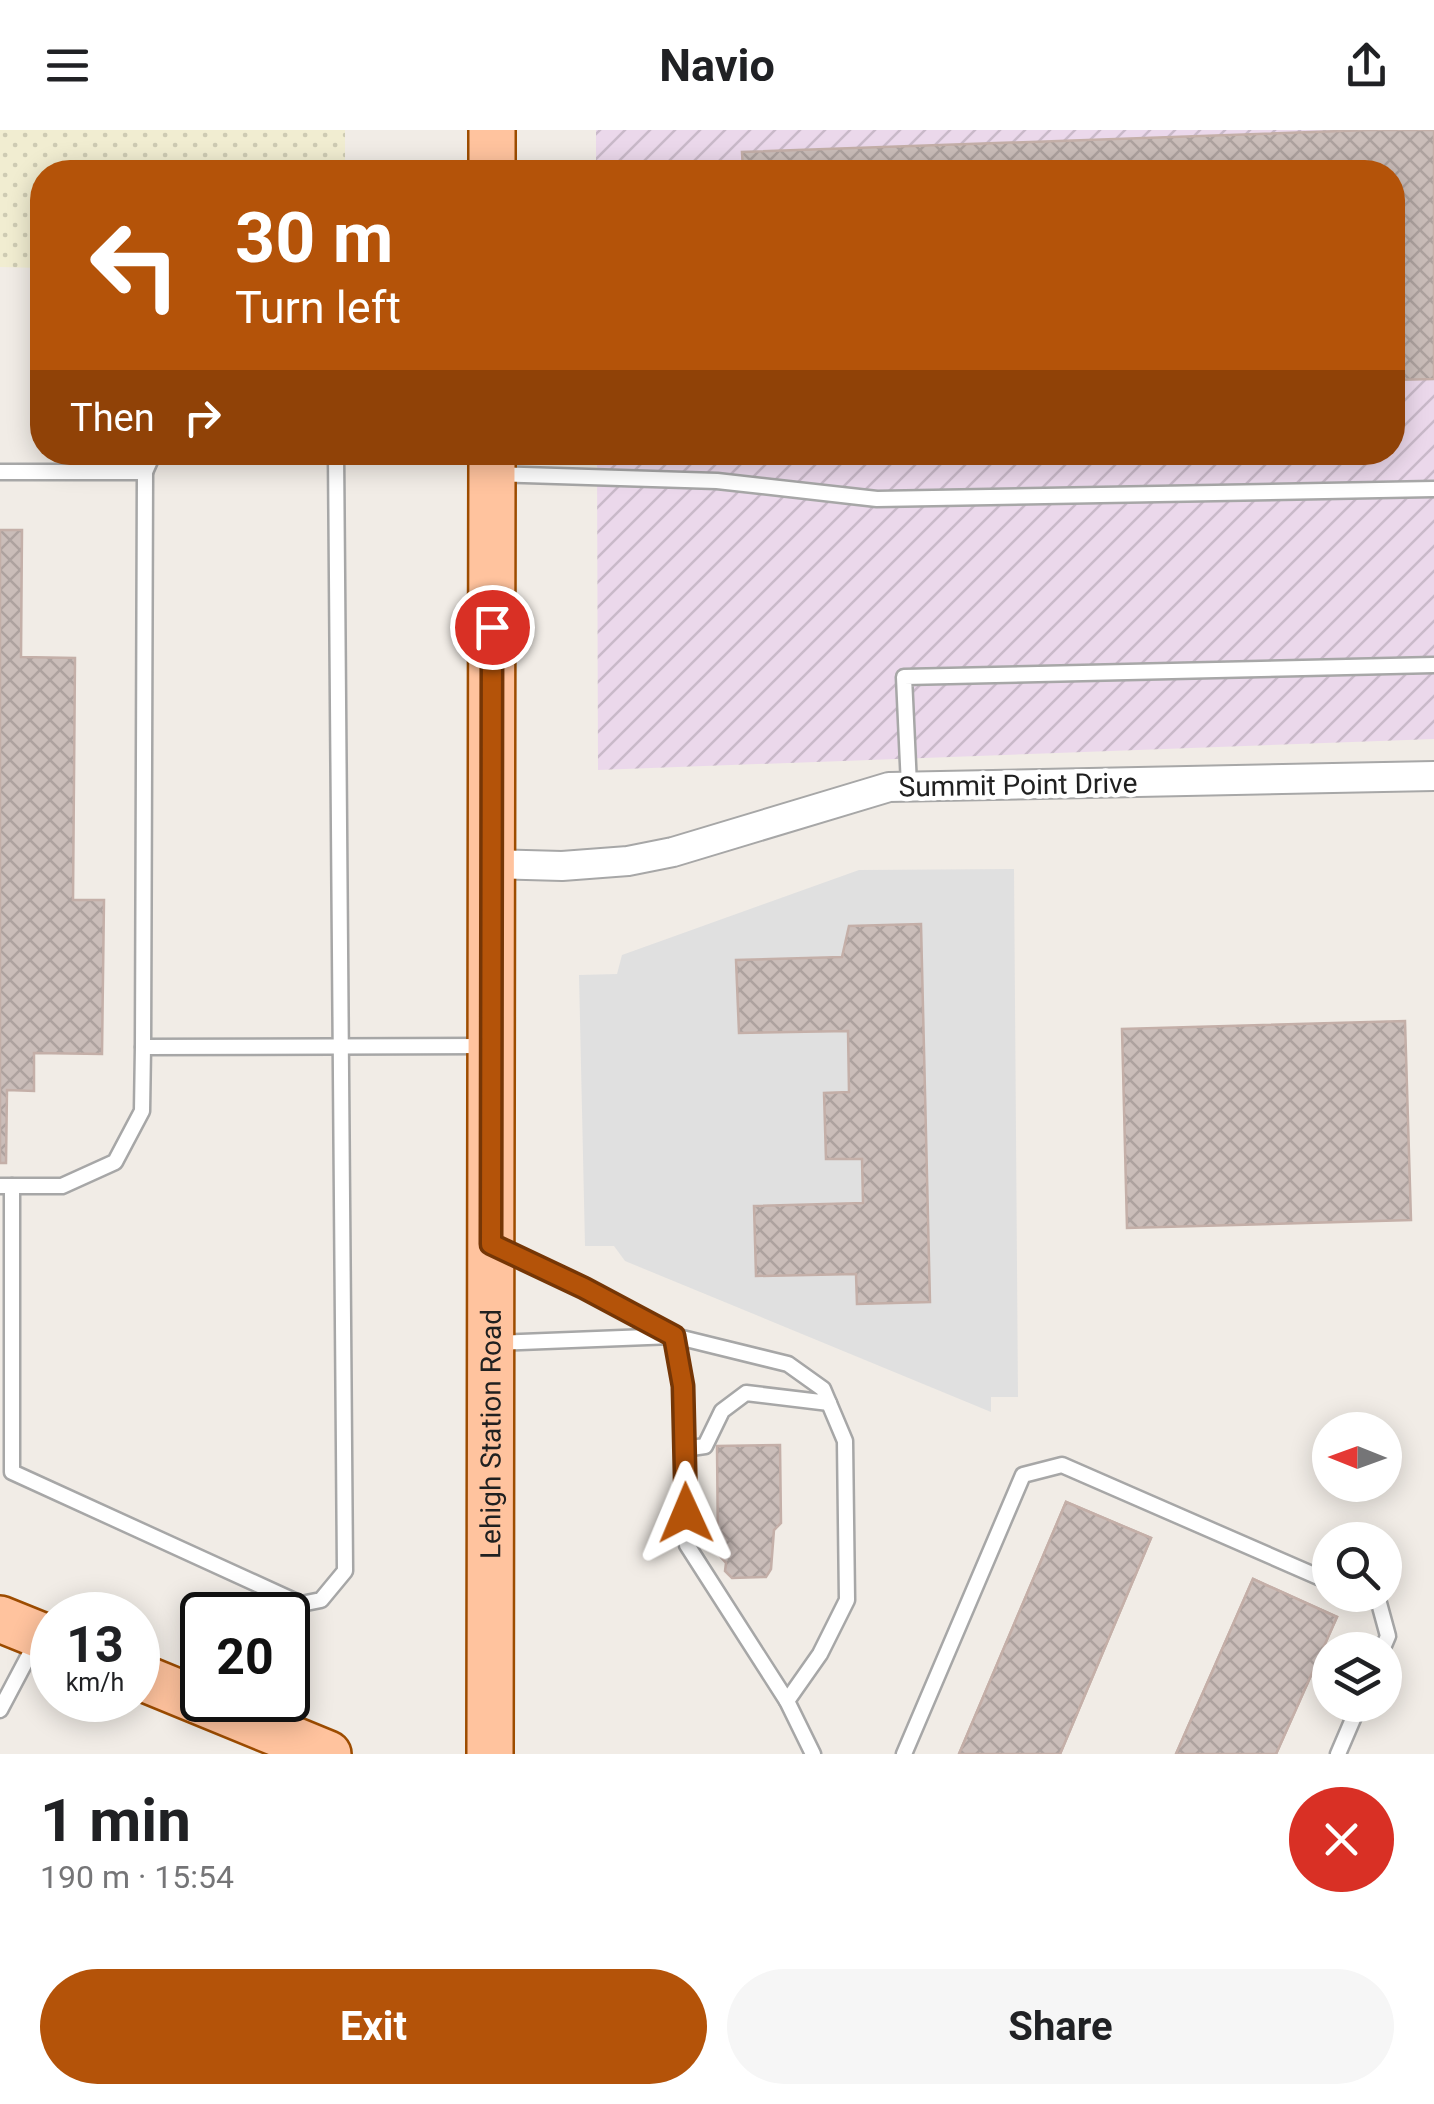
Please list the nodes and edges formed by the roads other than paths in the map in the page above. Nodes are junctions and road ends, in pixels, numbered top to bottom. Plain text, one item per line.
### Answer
1 (492, 130) edge
2 (492, 160) edge
3 (148, 465) edge
4 (336, 465) edge
5 (492, 465) edge
6 (517, 465) edge
7 (0, 472) edge
8 (144, 472) junction
9 (1434, 488) edge
10 (1434, 665) edge
11 (1434, 776) edge
12 (909, 786) junction
13 (492, 864) junction
14 (341, 1046) junction
15 (491, 1046) junction
16 (143, 1047) junction
17 (6, 1186) edge
18 (491, 1244) junction
19 (674, 1336) junction
20 (491, 1343) junction
21 (829, 1403) junction
22 (684, 1449) junction
23 (1312, 1574) edge
24 (30, 1635) edge
25 (160, 1685) edge
26 (787, 1700) junction
27 (0, 1710) edge
28 (1352, 1722) edge
29 (328, 1754) edge
30 (490, 1754) edge
31 (813, 1754) edge
32 (904, 1754) edge
33 (1338, 1754) edge

1 - 2 main road
3 - 8 lane
4 - 14 lane
5 - 13 main road, Lehigh Station Road
6 - 9 lane
7 - 8 lane
8 - 16 lane
10 - 12 lane
11 - 12 street, Summit Point Drive
12 - 13 street, Summit Point Drive
13 - 15 main road, Lehigh Station Road
14 - 15 lane
14 - 16 lane
14 - 17 lane
15 - 18 main road, Lehigh Station Road
16 - 17 lane
18 - 19 lane
18 - 20 main road, Lehigh Station Road
19 - 20 lane
19 - 21 lane
19 - 22 lane
20 - 30 main road, Lehigh Station Road
21 - 22 lane
21 - 26 lane
22 - 26 lane
23 - 32 lane
24 - 27 lane
25 - 29 main road
26 - 31 lane
28 - 33 lane

